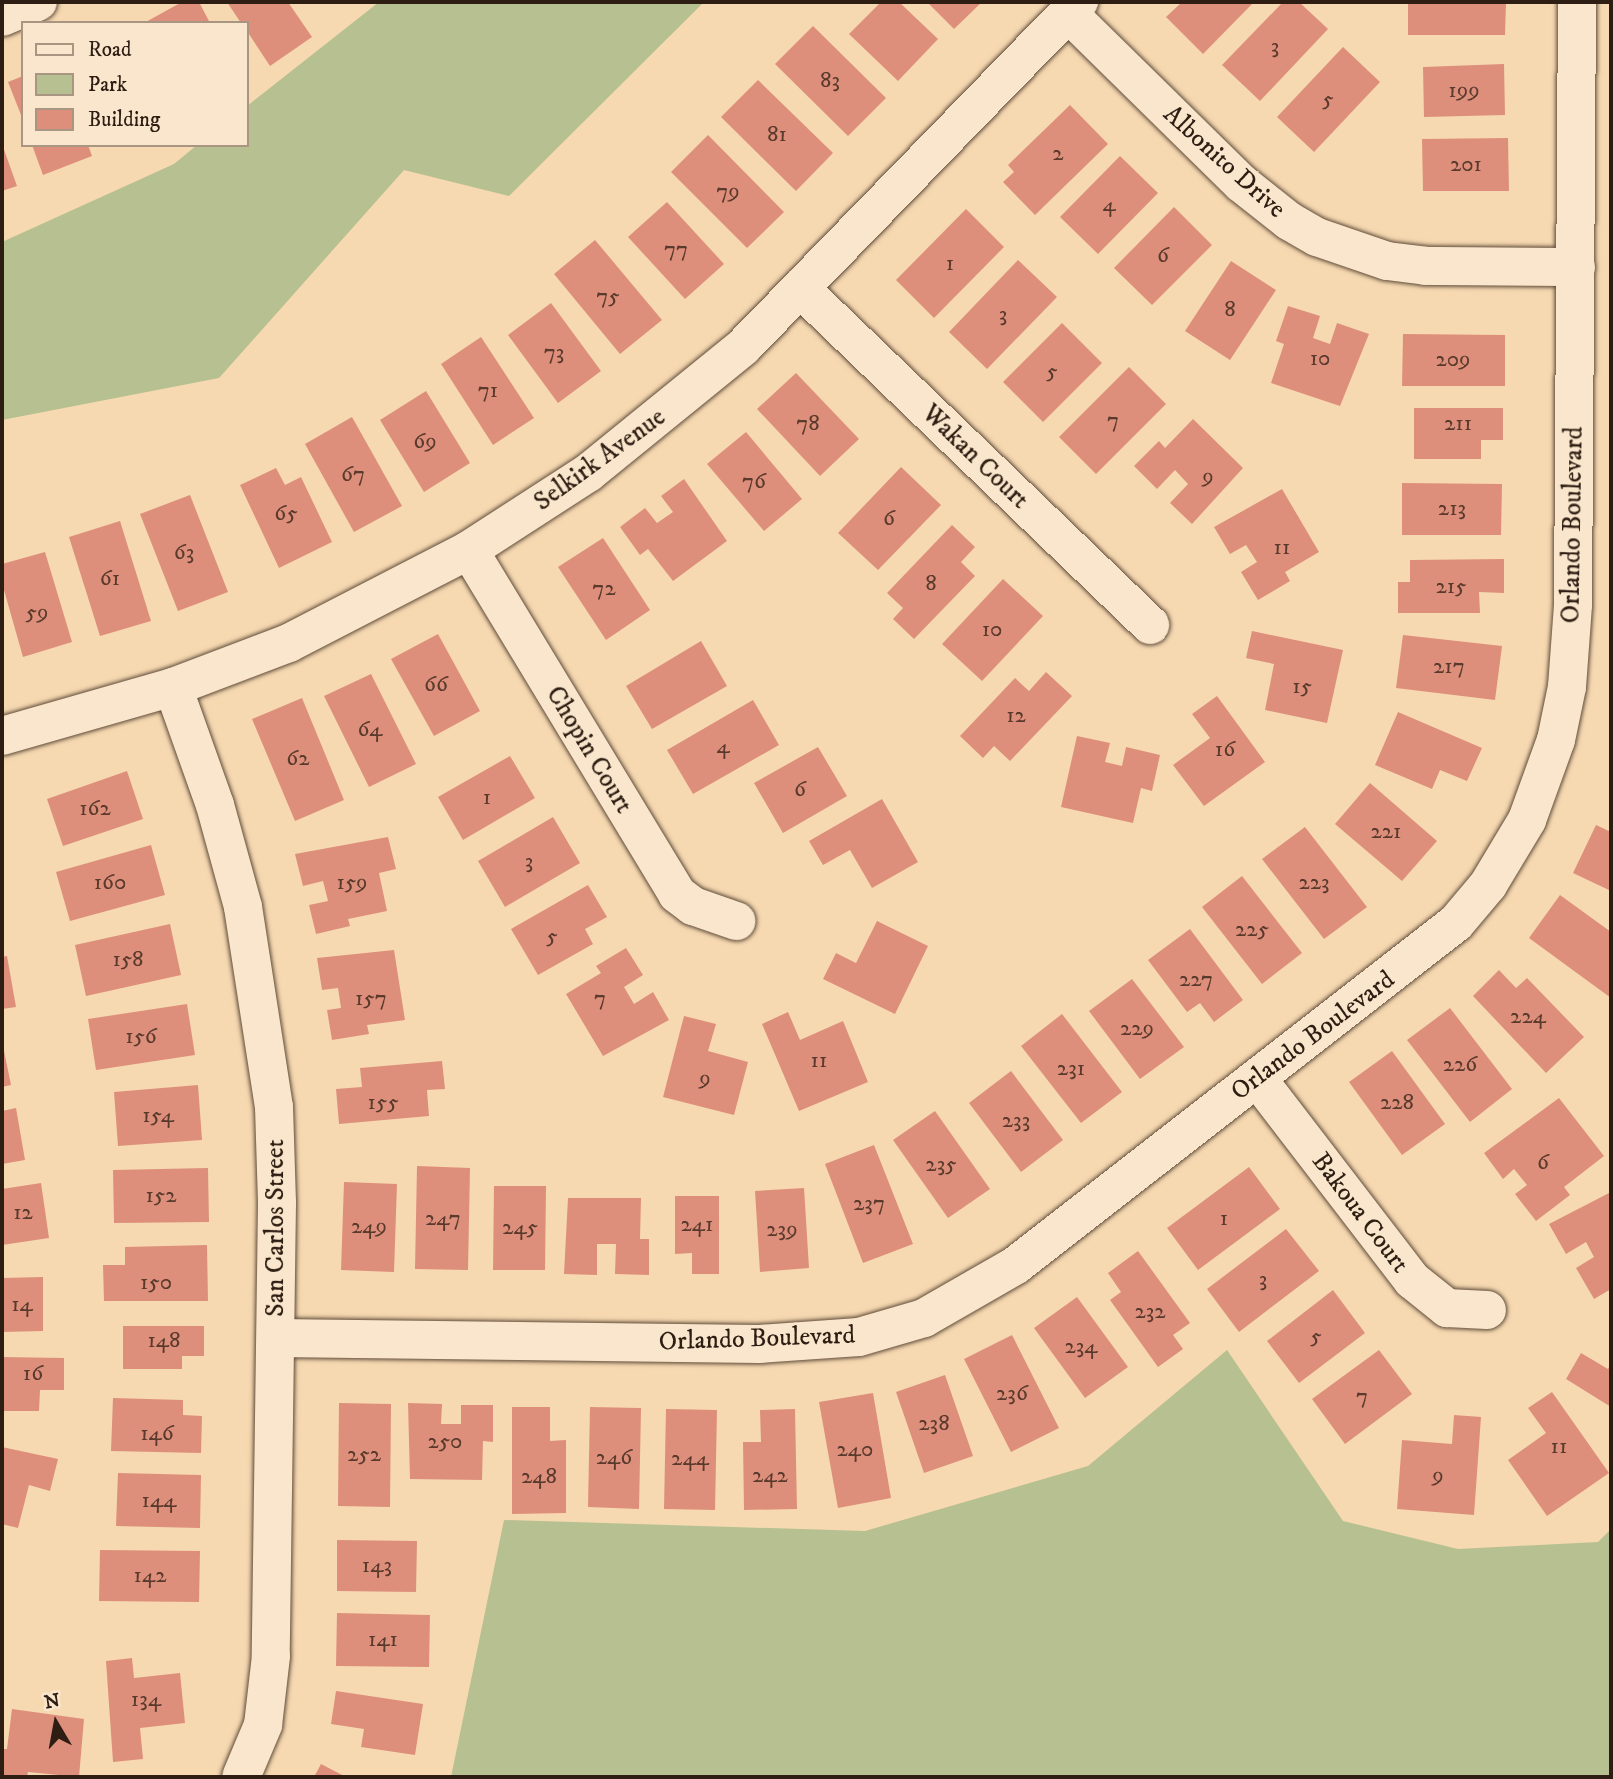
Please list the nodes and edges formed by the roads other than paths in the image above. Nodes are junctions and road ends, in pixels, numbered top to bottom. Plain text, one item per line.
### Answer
1 (38, 2) edge
2 (1577, 2) edge
3 (1073, 7) edge
4 (2, 17) edge
5 (1576, 267) junction
6 (800, 288) junction
7 (469, 550) junction
8 (1150, 625) dead end
9 (173, 687) junction
10 (2, 736) edge
11 (736, 921) dead end
12 (1258, 1078) junction
13 (1487, 1310) dead end
14 (276, 1338) junction
15 (241, 1777) edge

1 - 4 street
2 - 5 street, Orlando Boulevard
3 - 5 street, Albonito Drive
3 - 6 street, Selkirk Avenue
5 - 12 street, Orlando Boulevard
6 - 7 street, Selkirk Avenue
6 - 8 street, Wakan Court
7 - 9 street, Selkirk Avenue
7 - 11 street, Chopin Court
9 - 10 street, Selkirk Avenue
9 - 14 street, San Carlos Street
12 - 13 street, Bakoua Court
12 - 14 street, Orlando Boulevard
14 - 15 street, San Carlos Street

